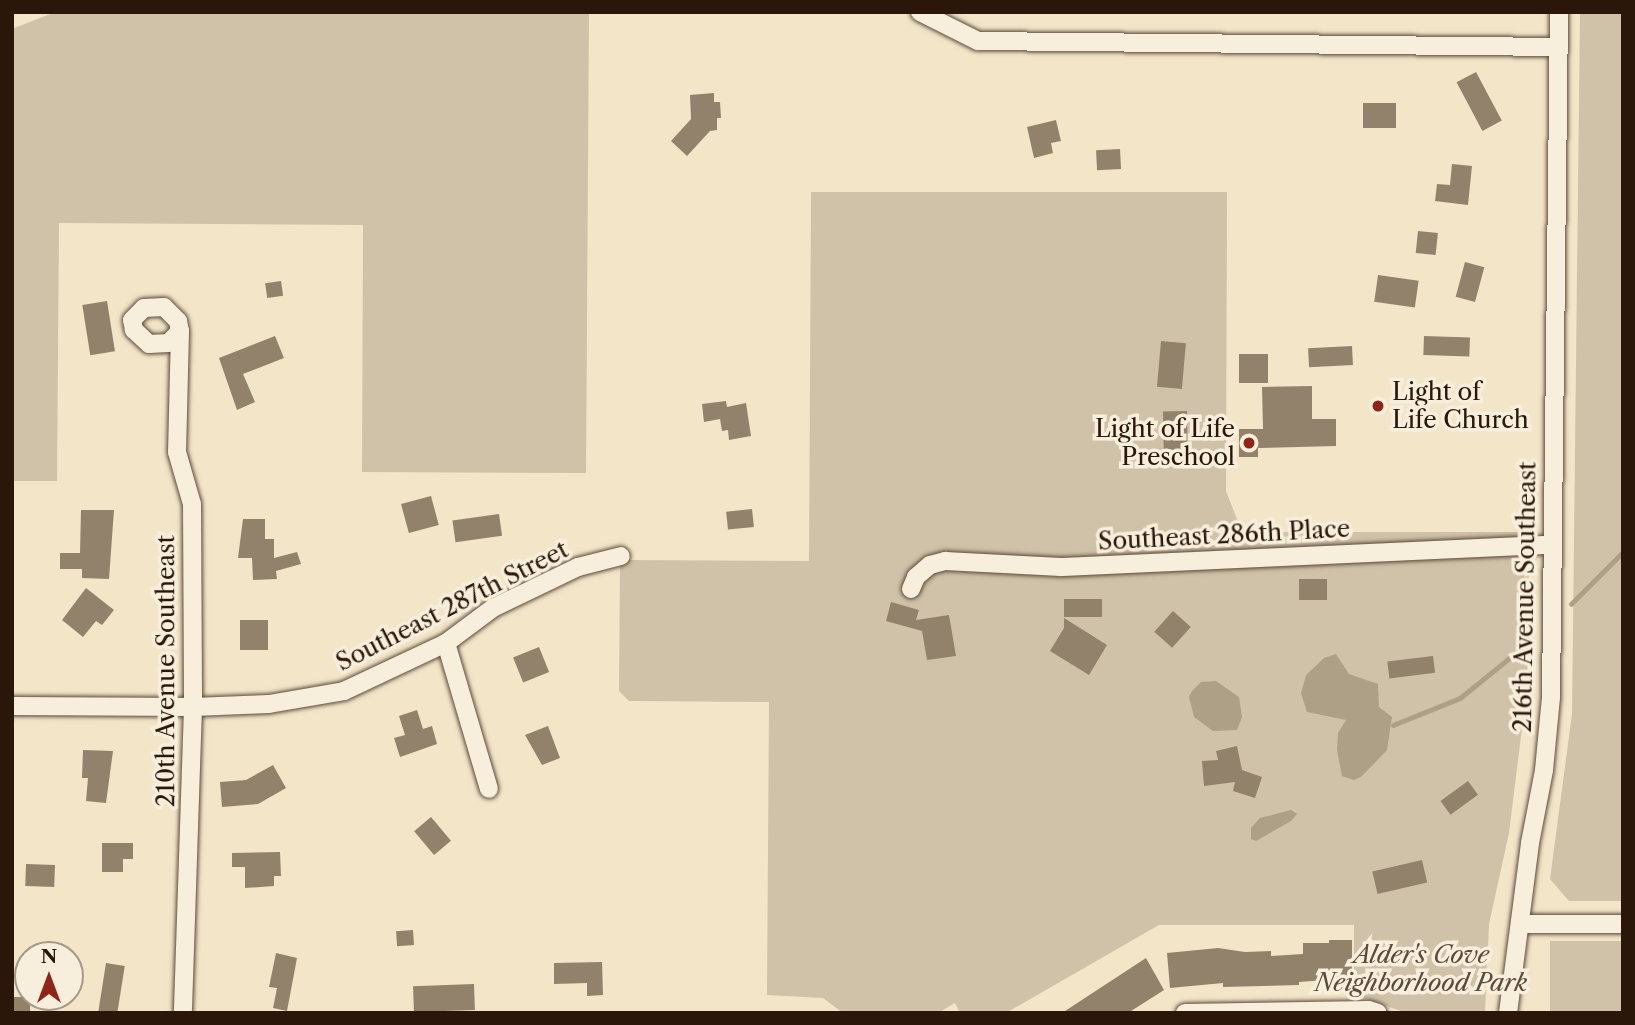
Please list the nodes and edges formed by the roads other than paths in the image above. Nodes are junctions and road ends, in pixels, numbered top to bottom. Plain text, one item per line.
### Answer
1 (920, 12) edge
2 (1559, 12) edge
3 (1558, 47) junction
4 (180, 331) dead end
5 (1552, 545) junction
6 (621, 556) dead end
7 (911, 589) dead end
8 (446, 643) junction
9 (12, 706) edge
10 (193, 707) junction
11 (489, 789) dead end
12 (1520, 924) junction
13 (1623, 925) edge
14 (183, 1013) edge
15 (1185, 1013) edge
16 (1378, 1013) edge
17 (1508, 1013) edge

1 - 3 street
2 - 3 street, 216th Avenue Southeast
3 - 5 street, 216th Avenue Southeast
4 - 10 street, 210th Avenue Southeast
5 - 7 street, Southeast 286th Place
5 - 12 street, 216th Avenue Southeast
6 - 8 street, Southeast 287th Street
8 - 10 street, Southeast 287th Street
8 - 11 street
9 - 10 street, Southeast 287th Street
10 - 14 street, 210th Avenue Southeast
12 - 13 street
12 - 17 street, 216th Avenue Southeast
15 - 16 street

